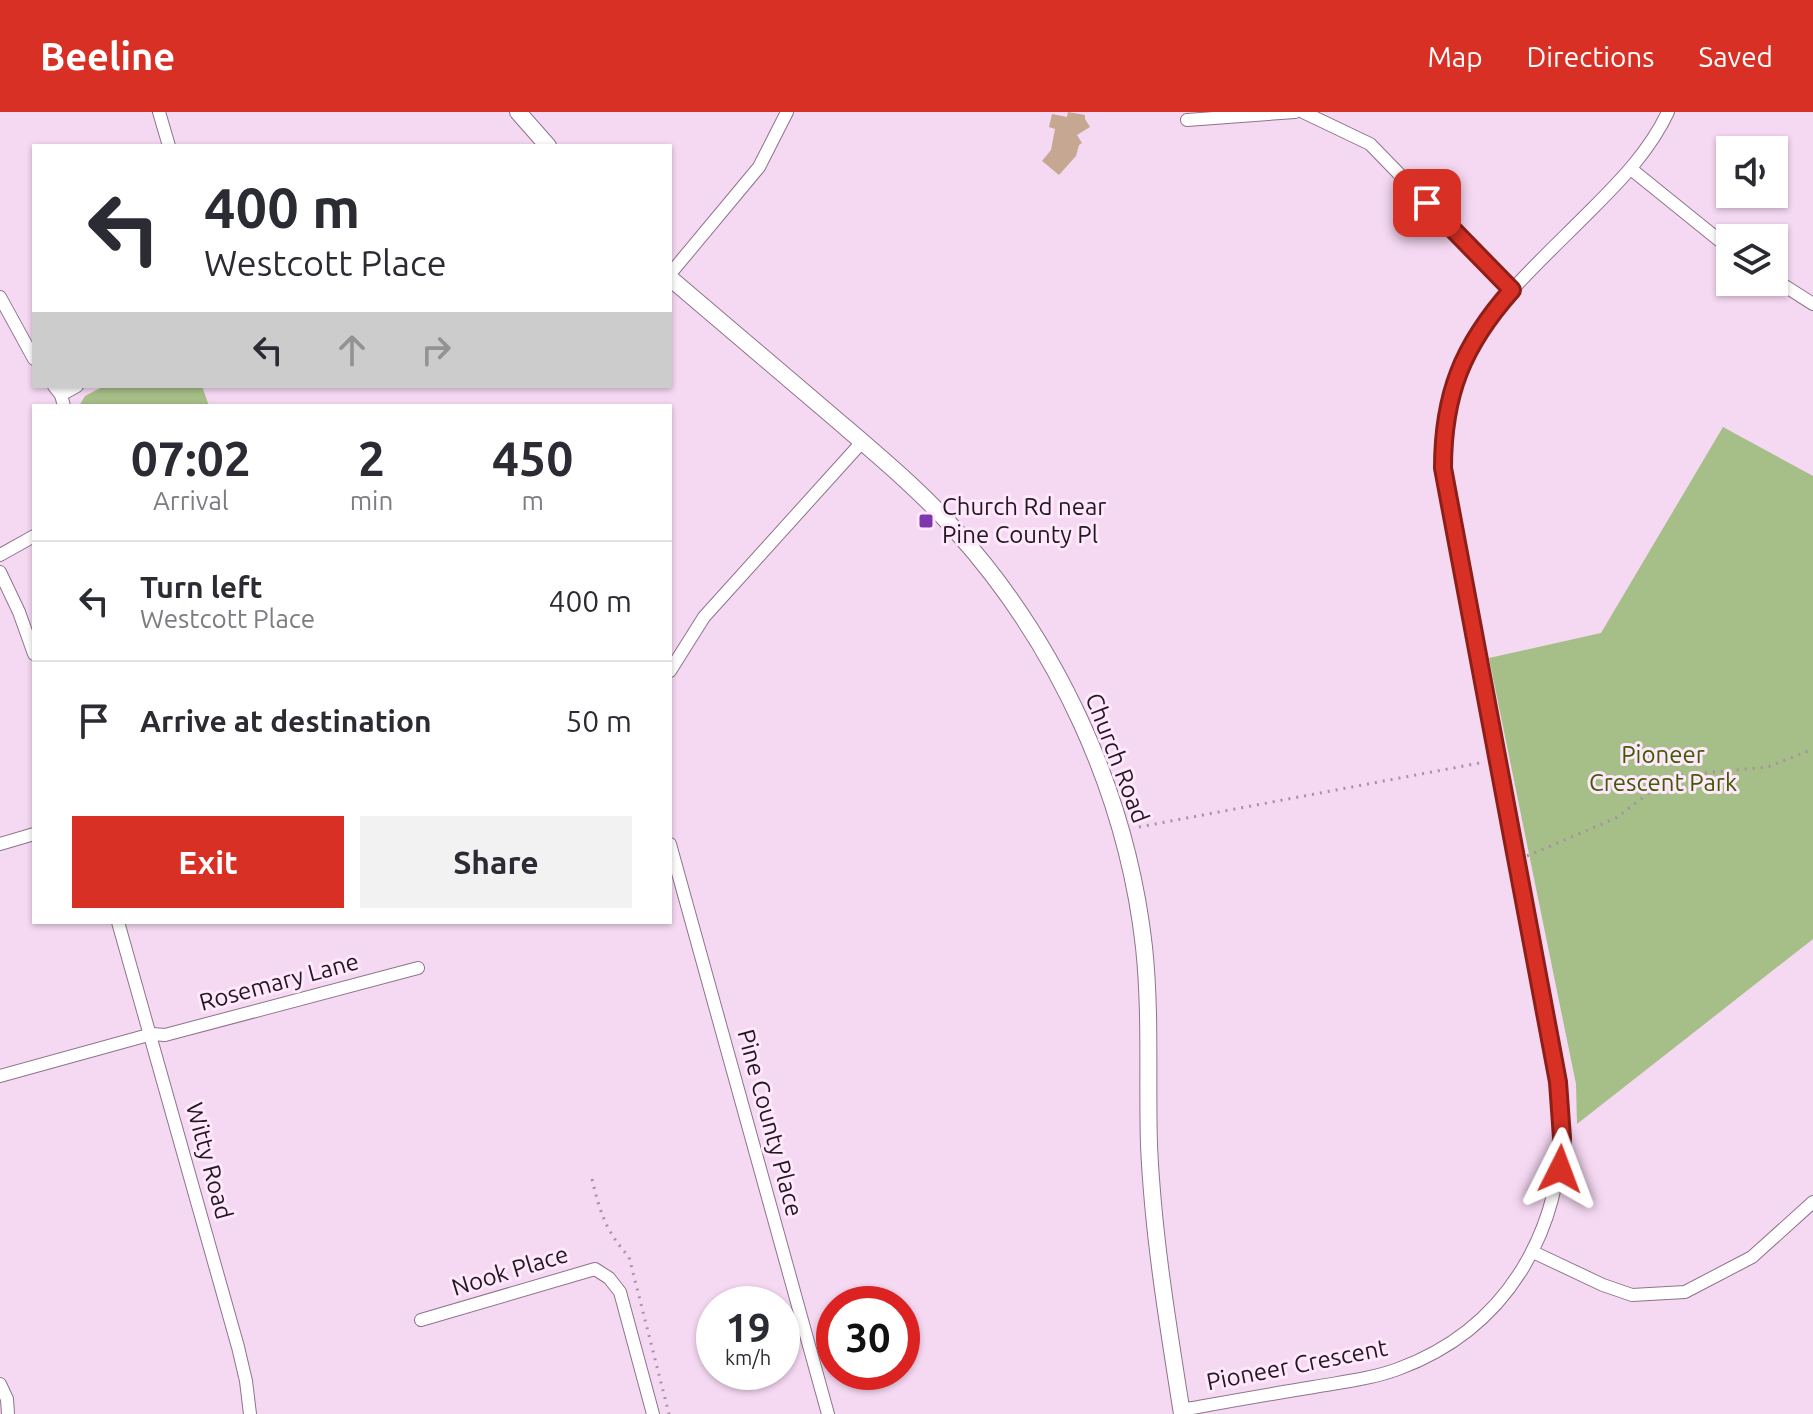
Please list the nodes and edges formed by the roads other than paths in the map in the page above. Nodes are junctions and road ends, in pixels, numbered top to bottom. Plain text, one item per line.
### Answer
1 (159, 112) edge
2 (518, 112) edge
3 (787, 112) edge
4 (1295, 112) edge
5 (1303, 112) edge
6 (1668, 112) edge
7 (1187, 120) dead end
8 (168, 144) edge
9 (546, 144) edge
10 (1631, 169) junction
11 (1716, 238) edge
12 (672, 274) edge
13 (672, 278) edge
14 (1788, 288) edge
15 (1512, 290) junction
16 (0, 297) edge
17 (1813, 304) edge
18 (32, 355) edge
19 (862, 442) junction
20 (32, 537) edge
21 (0, 555) edge
22 (0, 572) edge
23 (32, 648) edge
24 (672, 668) edge
25 (32, 835) edge
26 (0, 844) edge
27 (672, 851) edge
28 (119, 924) edge
29 (418, 968) dead end
30 (152, 1034) junction
31 (0, 1076) edge
32 (1813, 1202) edge
33 (1533, 1252) junction
34 (421, 1320) dead end
35 (0, 1384) edge
36 (1182, 1412) edge
37 (8, 1414) edge
38 (250, 1414) edge
39 (653, 1414) edge
40 (828, 1414) edge

1 - 8 street
2 - 9 main road
3 - 12 street
4 - 7 street
5 - 15 street
6 - 10 street, Pioneer Crescent
10 - 11 street
10 - 15 street, Pioneer Crescent
13 - 19 main road, Church Road
14 - 17 street
15 - 33 street, Pioneer Crescent
16 - 18 street
19 - 24 street
19 - 36 main road, Church Road
20 - 21 street
22 - 23 street
25 - 26 street
27 - 40 street, Pine County Place
28 - 30 street, Witty Road
29 - 30 street, Rosemary Lane
30 - 31 street, Rosemary Lane
30 - 38 street, Witty Road
32 - 33 street
33 - 36 street, Pioneer Crescent
34 - 39 street, Nook Place
35 - 37 street

